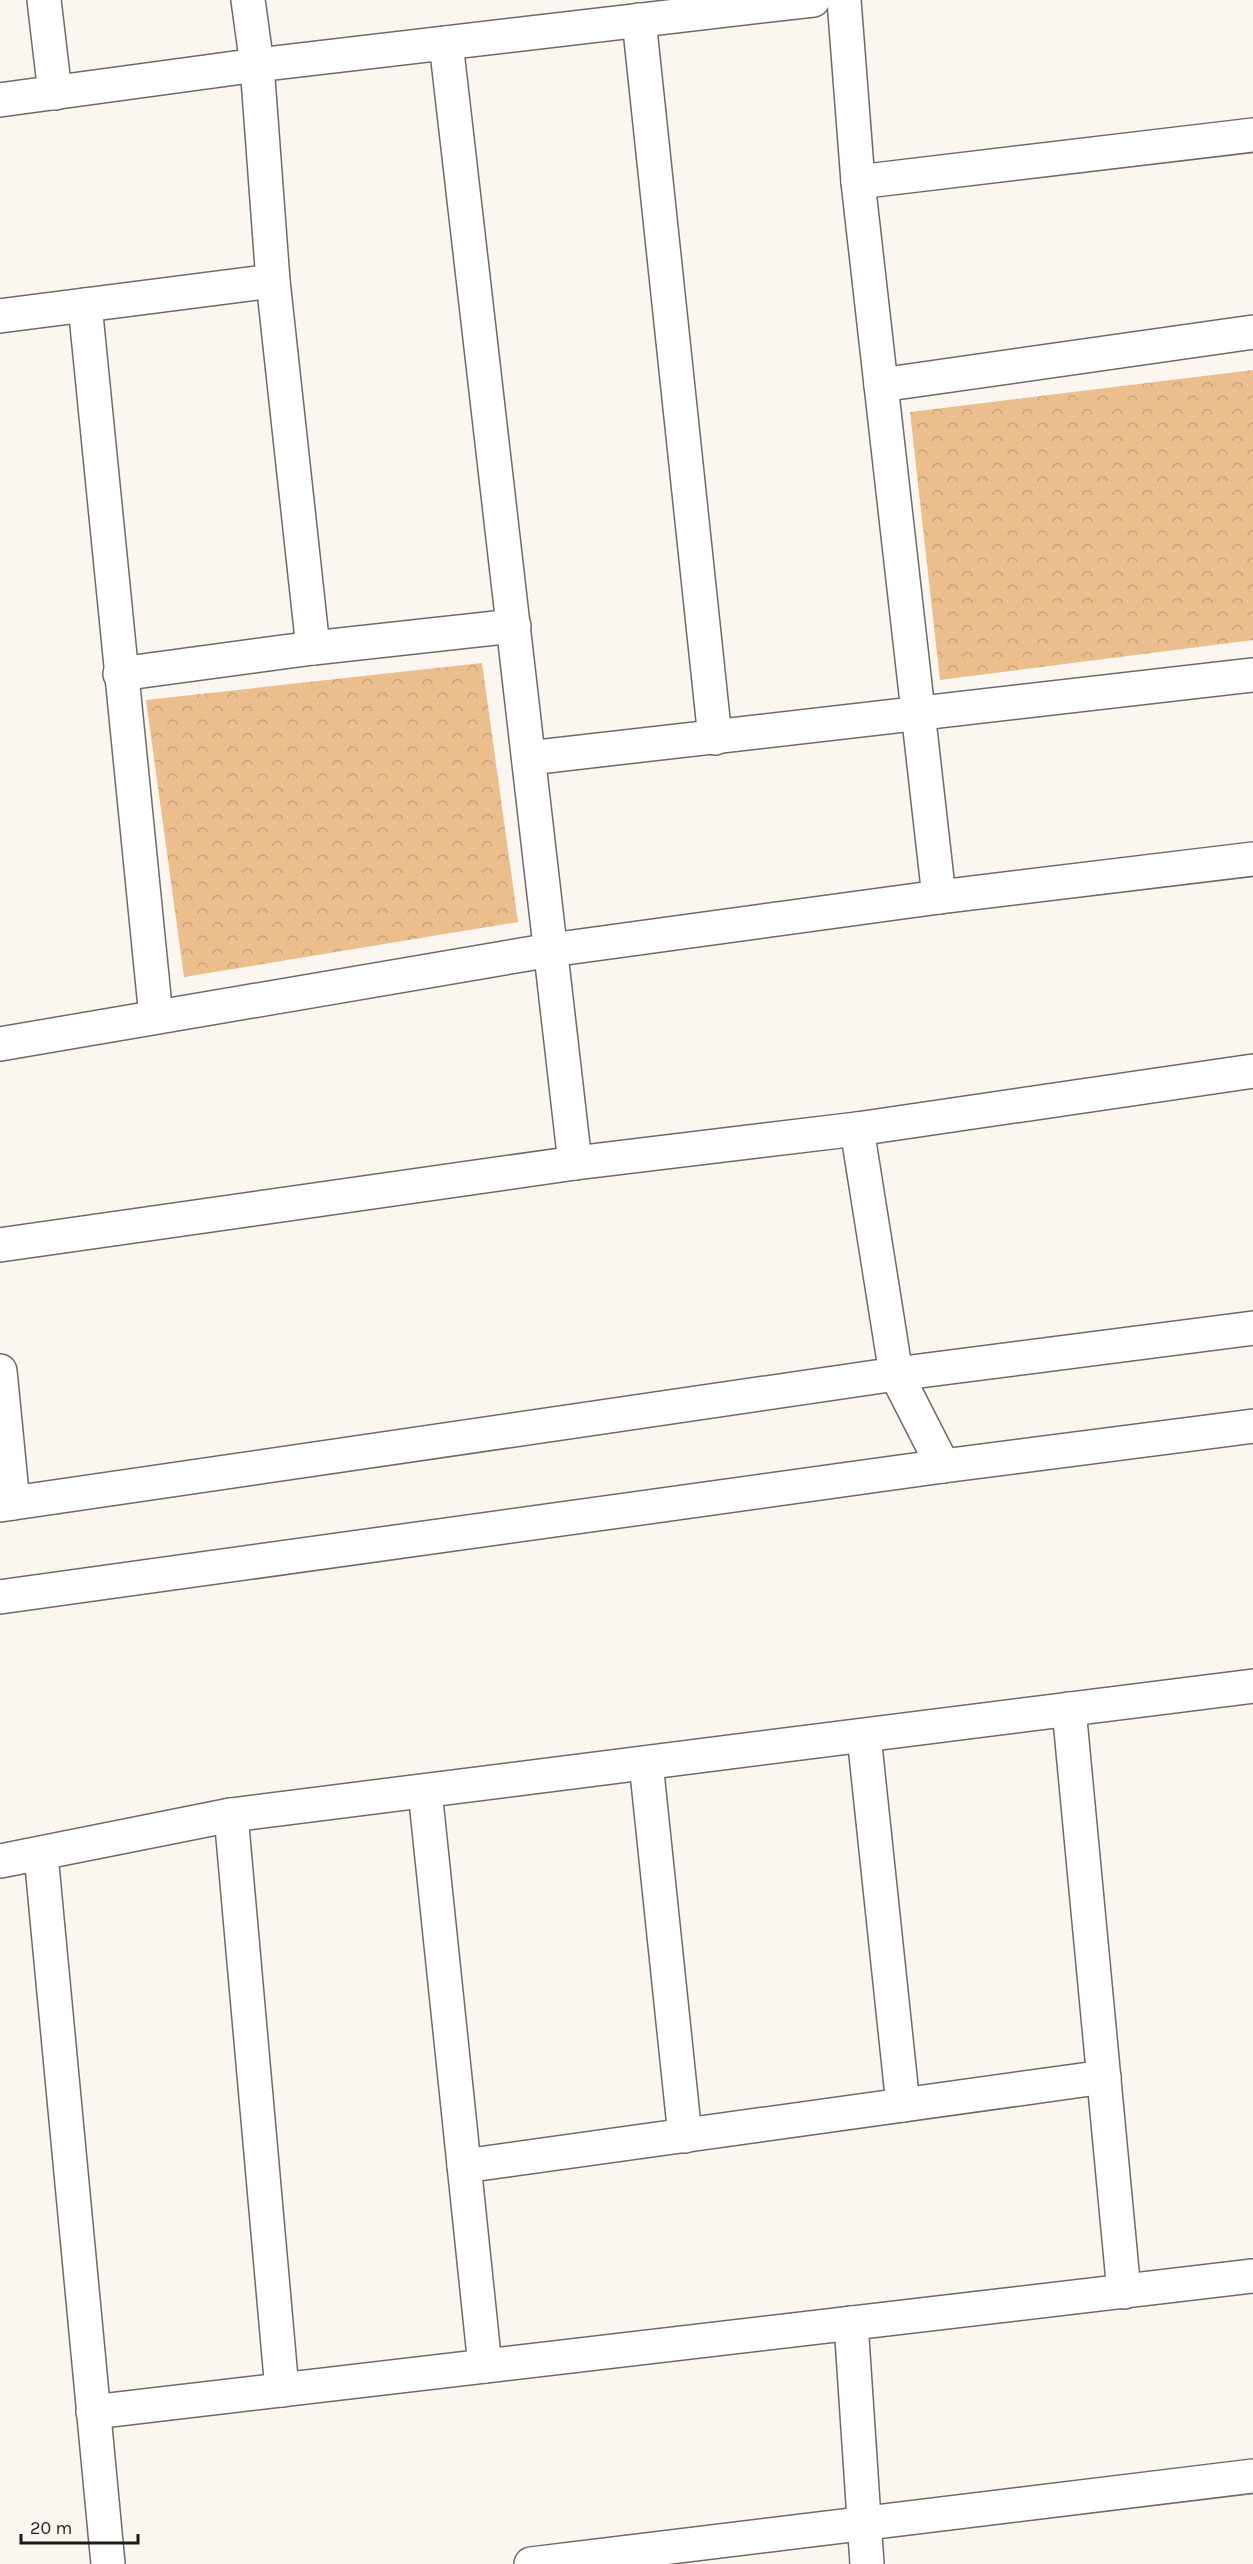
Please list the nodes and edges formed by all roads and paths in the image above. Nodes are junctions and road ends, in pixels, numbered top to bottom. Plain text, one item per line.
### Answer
1 (44, 0) edge
2 (248, 0) edge
3 (813, 0) edge
4 (844, 0) edge
5 (639, 20) junction
6 (446, 43) junction
7 (257, 65) junction
8 (55, 93) junction
9 (0, 100) edge
10 (1253, 135) edge
11 (858, 182) junction
12 (273, 281) junction
13 (85, 305) junction
14 (0, 316) edge
15 (1253, 332) edge
16 (881, 385) junction
17 (514, 626) junction
18 (313, 648) junction
19 (120, 674) junction
20 (1253, 675) edge
21 (919, 715) junction
22 (715, 738) junction
23 (529, 758) junction
24 (1253, 859) edge
25 (939, 897) junction
26 (551, 950) junction
27 (156, 1017) junction
28 (0, 1044) edge
29 (1253, 1071) edge
30 (857, 1129) junction
31 (575, 1163) junction
32 (0, 1245) edge
33 (1253, 1328) edge
34 (0, 1371) edge
35 (896, 1374) junction
36 (1253, 1429) edge
37 (943, 1466) junction
38 (7, 1504) edge
39 (0, 1597) edge
40 (1253, 1686) edge
41 (1069, 1709) junction
42 (864, 1736) junction
43 (646, 1763) junction
44 (425, 1791) junction
45 (231, 1815) junction
46 (41, 1855) junction
47 (0, 1861) edge
48 (1104, 2077) junction
49 (903, 2105) junction
50 (685, 2136) junction
51 (465, 2166) junction
52 (1253, 2276) edge
53 (1124, 2292) junction
54 (851, 2324) junction
55 (485, 2366) junction
56 (282, 2390) junction
57 (93, 2412) junction
58 (1253, 2476) edge
59 (863, 2523) junction
60 (108, 2564) edge
61 (531, 2564) edge
62 (867, 2564) edge

1 - 8 street
2 - 7 street
3 - 5 street
4 - 11 street
5 - 6 street
5 - 22 street
6 - 7 street
6 - 17 street
7 - 8 street
7 - 12 street
8 - 9 street
10 - 11 street
11 - 16 street
12 - 13 street
12 - 18 street
13 - 14 street
13 - 19 street
15 - 16 street
16 - 21 street
17 - 18 street
17 - 23 street
18 - 19 street
19 - 27 street
20 - 21 street
21 - 22 street
21 - 25 street
22 - 23 street
23 - 26 street
24 - 25 street
25 - 26 street
26 - 27 street
26 - 31 street
27 - 28 street
29 - 30 street
30 - 31 street
30 - 35 street
31 - 32 street
33 - 35 street
34 - 38 street
35 - 37 street
35 - 38 street
36 - 37 street
37 - 39 street
40 - 41 street
41 - 42 street
41 - 48 street
42 - 43 street
42 - 49 street
43 - 44 street
43 - 50 street
44 - 45 street
44 - 51 street
45 - 46 street
45 - 56 street
46 - 47 street
46 - 57 street
48 - 49 street
48 - 53 street
49 - 50 street
50 - 51 street
51 - 55 street
52 - 53 street
53 - 54 street
54 - 55 street
54 - 59 street
55 - 56 street
56 - 57 street
57 - 60 street
58 - 59 street
59 - 61 street
59 - 62 street

